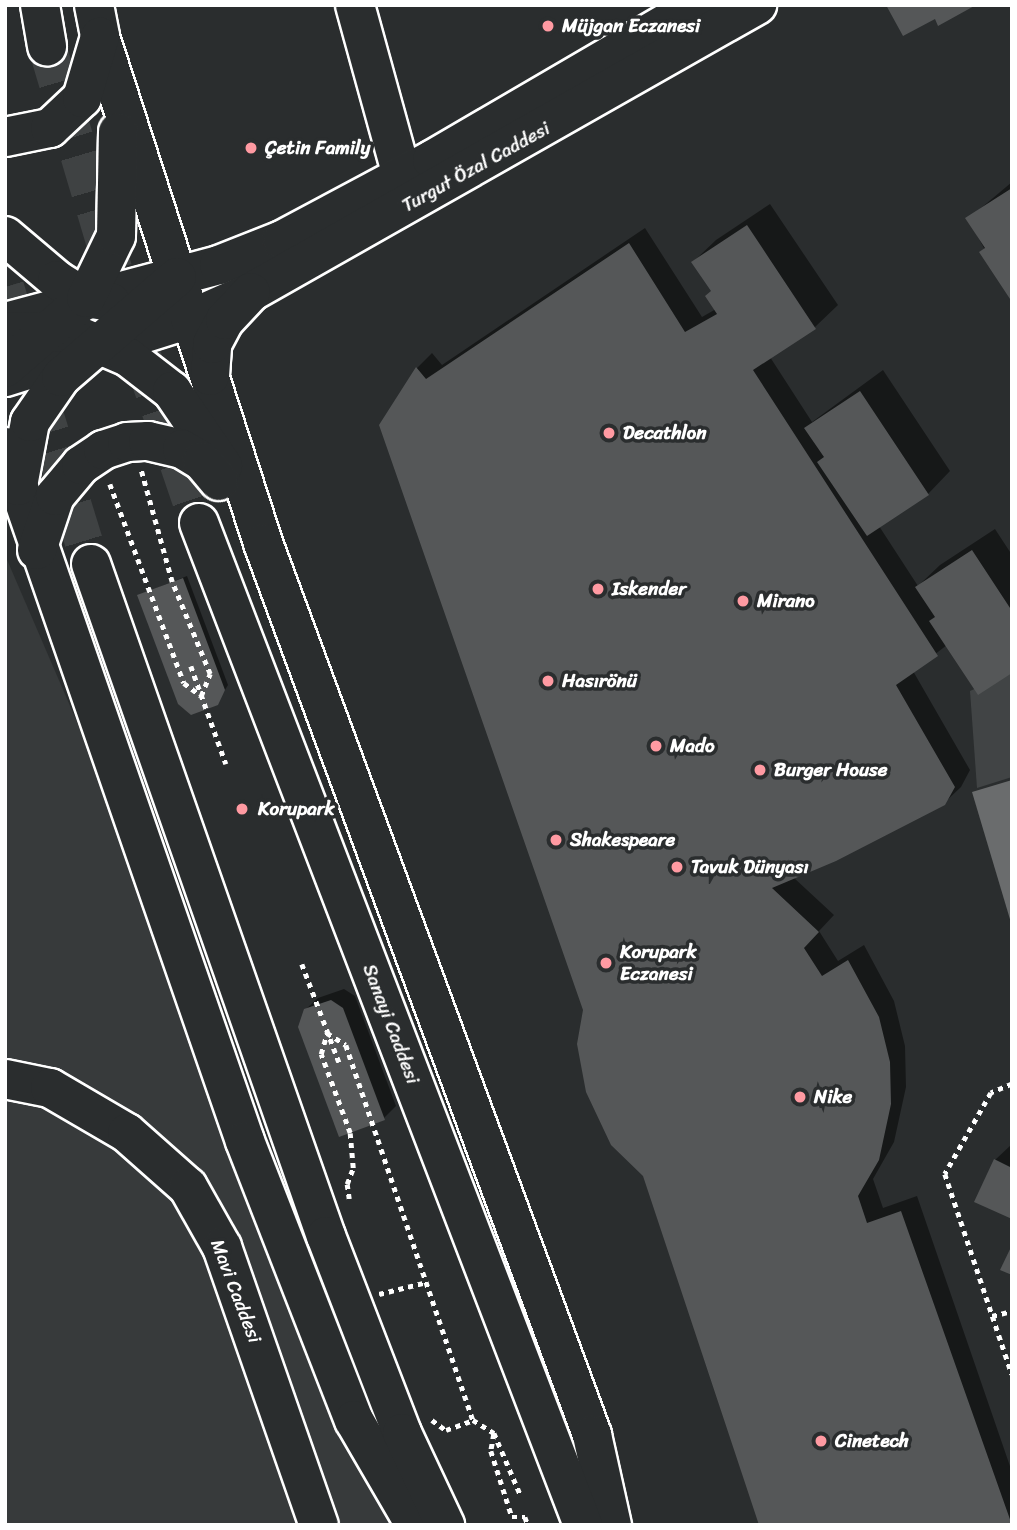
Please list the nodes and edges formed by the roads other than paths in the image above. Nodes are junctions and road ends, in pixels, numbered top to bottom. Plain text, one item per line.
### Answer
1 (40, 5) edge
2 (355, 5) edge
3 (697, 5) edge
4 (757, 5) edge
5 (97, 21) edge
6 (47, 47) tunnel mouth
7 (5, 137) edge
8 (402, 176) junction
9 (5, 236) edge
10 (177, 277) junction
11 (251, 292) junction
12 (86, 298) junction
13 (143, 307) junction
14 (190, 319) junction
15 (5, 322) edge
16 (5, 331) edge
17 (49, 332) junction
18 (102, 346) junction
19 (5, 368) edge
20 (5, 377) edge
21 (209, 382) junction
22 (5, 447) edge
23 (11, 483) edge
24 (199, 523) tunnel mouth
25 (262, 543) junction
26 (37, 550) junction
27 (91, 564) tunnel mouth
28 (5, 1079) edge
29 (319, 1525) edge
30 (415, 1525) edge
31 (445, 1525) edge
32 (583, 1525) edge
33 (612, 1525) edge

1 - 6 main road
2 - 8 main road
3 - 8 main road, Turgut Özal Caddesi
4 - 11 main road, Turgut Özal Caddesi
5 - 7 main road
5 - 10 main road
5 - 12 main road
8 - 10 main road, Turgut Özal Caddesi
9 - 12 main road
10 - 12 main road, Turgut Özal Caddesi
10 - 13 main road
10 - 14 main road
11 - 14 main road, Turgut Özal Caddesi
11 - 21 main road
12 - 13 main road
12 - 15 main road, Turgut Özal Caddesi
12 - 17 main road
13 - 14 main road
13 - 18 main road
14 - 18 main road, Turgut Özal Caddesi
14 - 21 main road
16 - 17 main road
17 - 18 main road
17 - 19 main road
18 - 20 main road, Turgut Özal Caddesi
18 - 23 main road
18 - 25 main road
21 - 25 main road
22 - 23 main road
23 - 26 main road
24 - 32 main road, Sanayi Caddesi
25 - 26 main road
25 - 33 main road
26 - 30 main road
27 - 31 main road
28 - 29 main road, Mavi Caddesi

